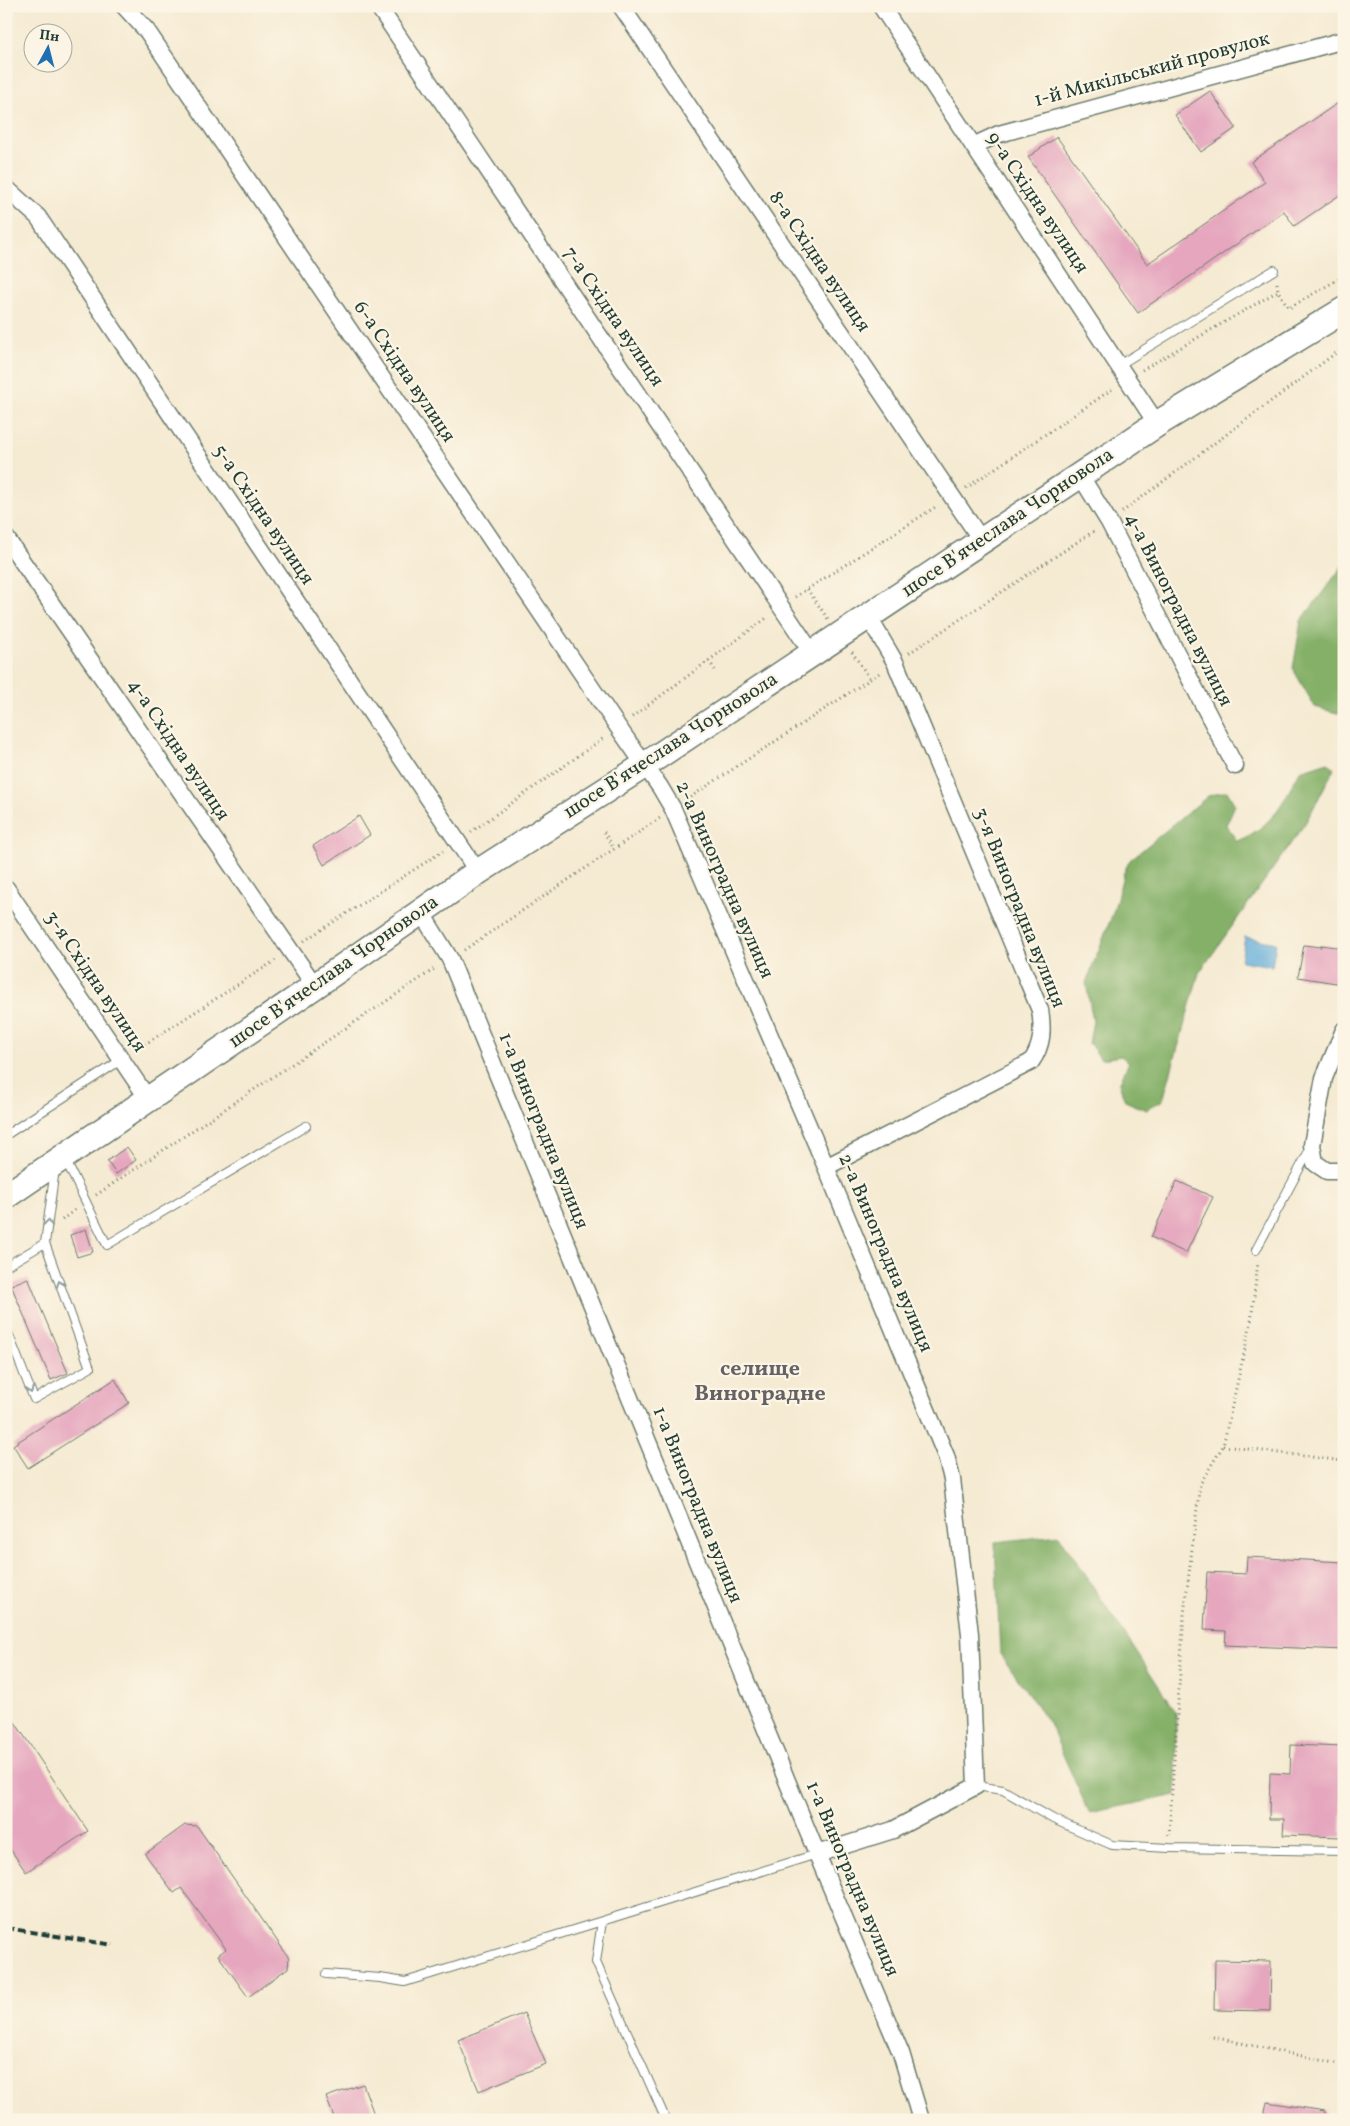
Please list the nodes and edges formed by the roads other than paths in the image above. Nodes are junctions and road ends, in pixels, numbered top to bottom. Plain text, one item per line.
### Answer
1 (124, 6) edge
2 (378, 6) edge
3 (621, 6) edge
4 (880, 6) edge
5 (1344, 40) edge
6 (973, 146) junction
7 (6, 188) edge
8 (1274, 270) dead end
9 (1344, 310) edge
10 (1124, 372) junction
11 (1157, 424) junction
12 (1080, 475) junction
13 (6, 538) edge
14 (982, 541) junction
15 (868, 616) junction
16 (812, 653) junction
17 (644, 765) junction
18 (1235, 766) dead end
19 (478, 872) junction
20 (6, 888) edge
21 (421, 912) junction
22 (315, 986) junction
23 (1344, 1030) edge
24 (121, 1060) junction
25 (148, 1099) junction
26 (306, 1126) dead end
27 (6, 1135) edge
28 (1312, 1145) junction
29 (60, 1160) junction
30 (826, 1167) junction
31 (1344, 1171) edge
32 (6, 1196) edge
33 (46, 1243) junction
34 (1258, 1247) road end
35 (6, 1266) edge
36 (6, 1328) edge
37 (976, 1786) junction
38 (1344, 1851) edge
39 (817, 1854) junction
40 (602, 1920) junction
41 (326, 1974) dead end
42 (666, 2120) edge
43 (920, 2120) edge

1 - 17 street, 6-а Східна вулиця
2 - 16 street, 7-а Східна вулиця
3 - 14 street, 8-а Східна вулиця
4 - 6 street, 9-а Східна вулиця
5 - 6 street, 1-й Микільський провулок
6 - 10 street, 9-а Східна вулиця
7 - 19 street, 5-а Східна вулиця
8 - 10 lane
9 - 11 main road, шосе В'ячеслава Чорновола
10 - 11 street, 9-а Східна вулиця
11 - 12 main road, шосе В'ячеслава Чорновола
12 - 14 main road, шосе В'ячеслава Чорновола
12 - 18 street, 4-а Виноградна вулиця
13 - 22 street, 4-а Східна вулиця
14 - 15 main road, шосе В'ячеслава Чорновола
15 - 16 main road, шосе В'ячеслава Чорновола
15 - 30 street, 3-я Виноградна вулиця
16 - 17 main road, шосе В'ячеслава Чорновола
17 - 19 main road, шосе В'ячеслава Чорновола
17 - 30 street, 2-а Виноградна вулиця
19 - 21 main road, шосе В'ячеслава Чорновола
20 - 24 street, 3-я Східна вулиця
21 - 22 main road, шосе В'ячеслава Чорновола
21 - 39 street, 1-а Виноградна вулиця
22 - 25 main road, шосе В'ячеслава Чорновола
23 - 28 street
24 - 25 street, 3-я Східна вулиця
24 - 27 lane
25 - 29 main road, шосе В'ячеслава Чорновола
26 - 29 lane
28 - 31 street
28 - 34 lane
29 - 32 main road, шосе В'ячеслава Чорновола
33 -> 29 lane
30 - 37 street, 2-а Виноградна вулиця
33 - 35 lane
36 -> 33 lane
37 - 38 lane
37 - 39 street
39 - 40 lane
39 - 43 street, 1-а Виноградна вулиця
40 - 41 lane
40 - 42 lane

